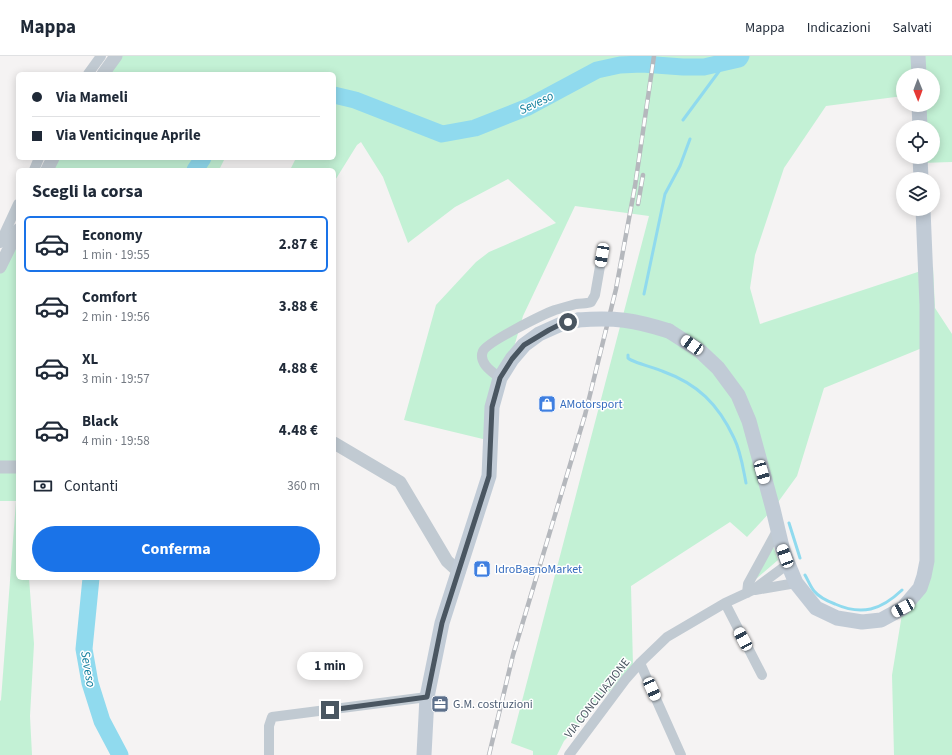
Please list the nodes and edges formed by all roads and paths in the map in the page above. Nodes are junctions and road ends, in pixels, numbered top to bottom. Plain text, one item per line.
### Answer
1 (101, 56) edge
2 (116, 56) edge
3 (918, 56) edge
4 (919, 68) edge
5 (89, 72) edge
6 (104, 72) edge
7 (16, 208) edge
8 (923, 216) edge
9 (16, 234) edge
10 (0, 243) edge
11 (602, 255) dead end
12 (0, 267) edge
13 (500, 378) junction
14 (336, 444) edge
15 (0, 467) edge
16 (16, 467) edge
17 (778, 529) junction
18 (788, 564) junction
19 (459, 572) junction
20 (796, 584) junction
21 (750, 591) junction
22 (725, 603) junction
23 (640, 663) junction
24 (762, 675) dead end
25 (427, 697) junction
26 (269, 755) edge
27 (424, 755) edge
28 (569, 755) edge
29 (681, 755) edge

1 - 5 street
2 - 6 street
3 - 4 main road
7 - 10 street
8 - 20 main road
9 - 12 street
11 - 13 street
13 - 17 main road, bridge
13 - 19 main road
14 - 19 street
15 - 16 street
17 - 18 main road
17 - 21 street
18 - 20 main road
18 - 21 street
19 - 25 main road
20 - 21 street
21 - 22 street, VIA CONCILIAZIONE
22 - 23 street, VIA CONCILIAZIONE
22 - 24 street
23 - 28 street, VIA CONCILIAZIONE
23 - 29 street
25 - 26 street
25 - 27 main road

